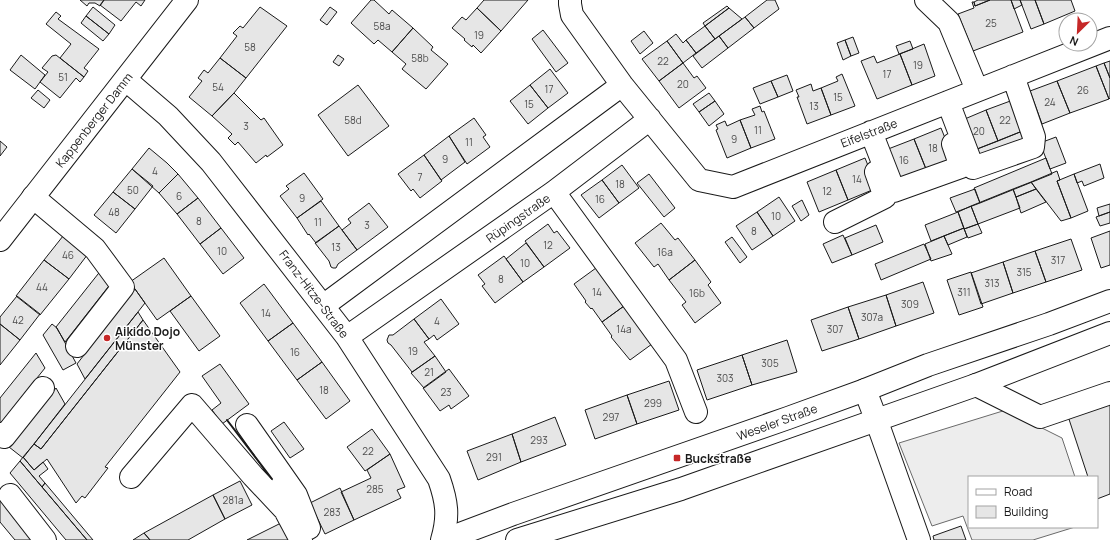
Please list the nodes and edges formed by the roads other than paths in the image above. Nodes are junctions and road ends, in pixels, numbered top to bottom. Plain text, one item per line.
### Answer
1 (187, 0) edge
2 (570, 0) edge
3 (926, 0) edge
4 (1110, 38) edge
5 (1013, 76) junction
6 (126, 80) junction
7 (622, 85) junction
8 (977, 90) junction
9 (943, 104) junction
10 (650, 119) junction
11 (867, 134) junction
12 (554, 192) junction
13 (33, 197) junction
14 (834, 222) dead end
15 (2, 232) edge
16 (1110, 301) edge
17 (323, 306) junction
18 (1110, 333) edge
19 (347, 337) junction
20 (77, 346) dead end
21 (976, 385) junction
22 (44, 388) dead end
23 (865, 390) junction
24 (1110, 393) edge
25 (696, 412) dead end
26 (876, 419) junction
27 (247, 424) dead end
28 (0, 434) edge
29 (130, 477) dead end
30 (10, 495) dead end
31 (45, 540) edge
32 (301, 540) edge
33 (308, 540) edge
34 (443, 540) edge
35 (517, 540) edge
36 (918, 540) edge

1 - 6 street, Kappenberger Damm
2 - 7 street
3 - 8 street
4 - 5 street, Eifelstraße
5 - 8 street, Eifelstraße
5 - 9 street
6 - 13 street, Kappenberger Damm
6 - 17 street, Franz-Hitze-Straße
7 - 10 street
7 - 17 street
8 - 9 street, Eifelstraße
9 - 11 street, Eifelstraße
9 - 11 street
10 - 11 street, Eifelstraße
10 - 12 street, Rüpingstraße
11 - 14 street
12 - 19 street, Rüpingstraße
12 - 25 street
13 - 15 street, Kappenberger Damm
13 - 20 street
16 - 23 street, Weseler Straße
17 - 19 street, Franz-Hitze-Straße
18 - 21 street
19 - 34 street, Franz-Hitze-Straße
21 - 24 street
21 - 26 street
22 - 28 street
23 - 26 street
23 - 34 street, Weseler Straße
26 - 35 street
26 - 36 street
27 - 33 street
29 - 32 street
30 - 31 street

